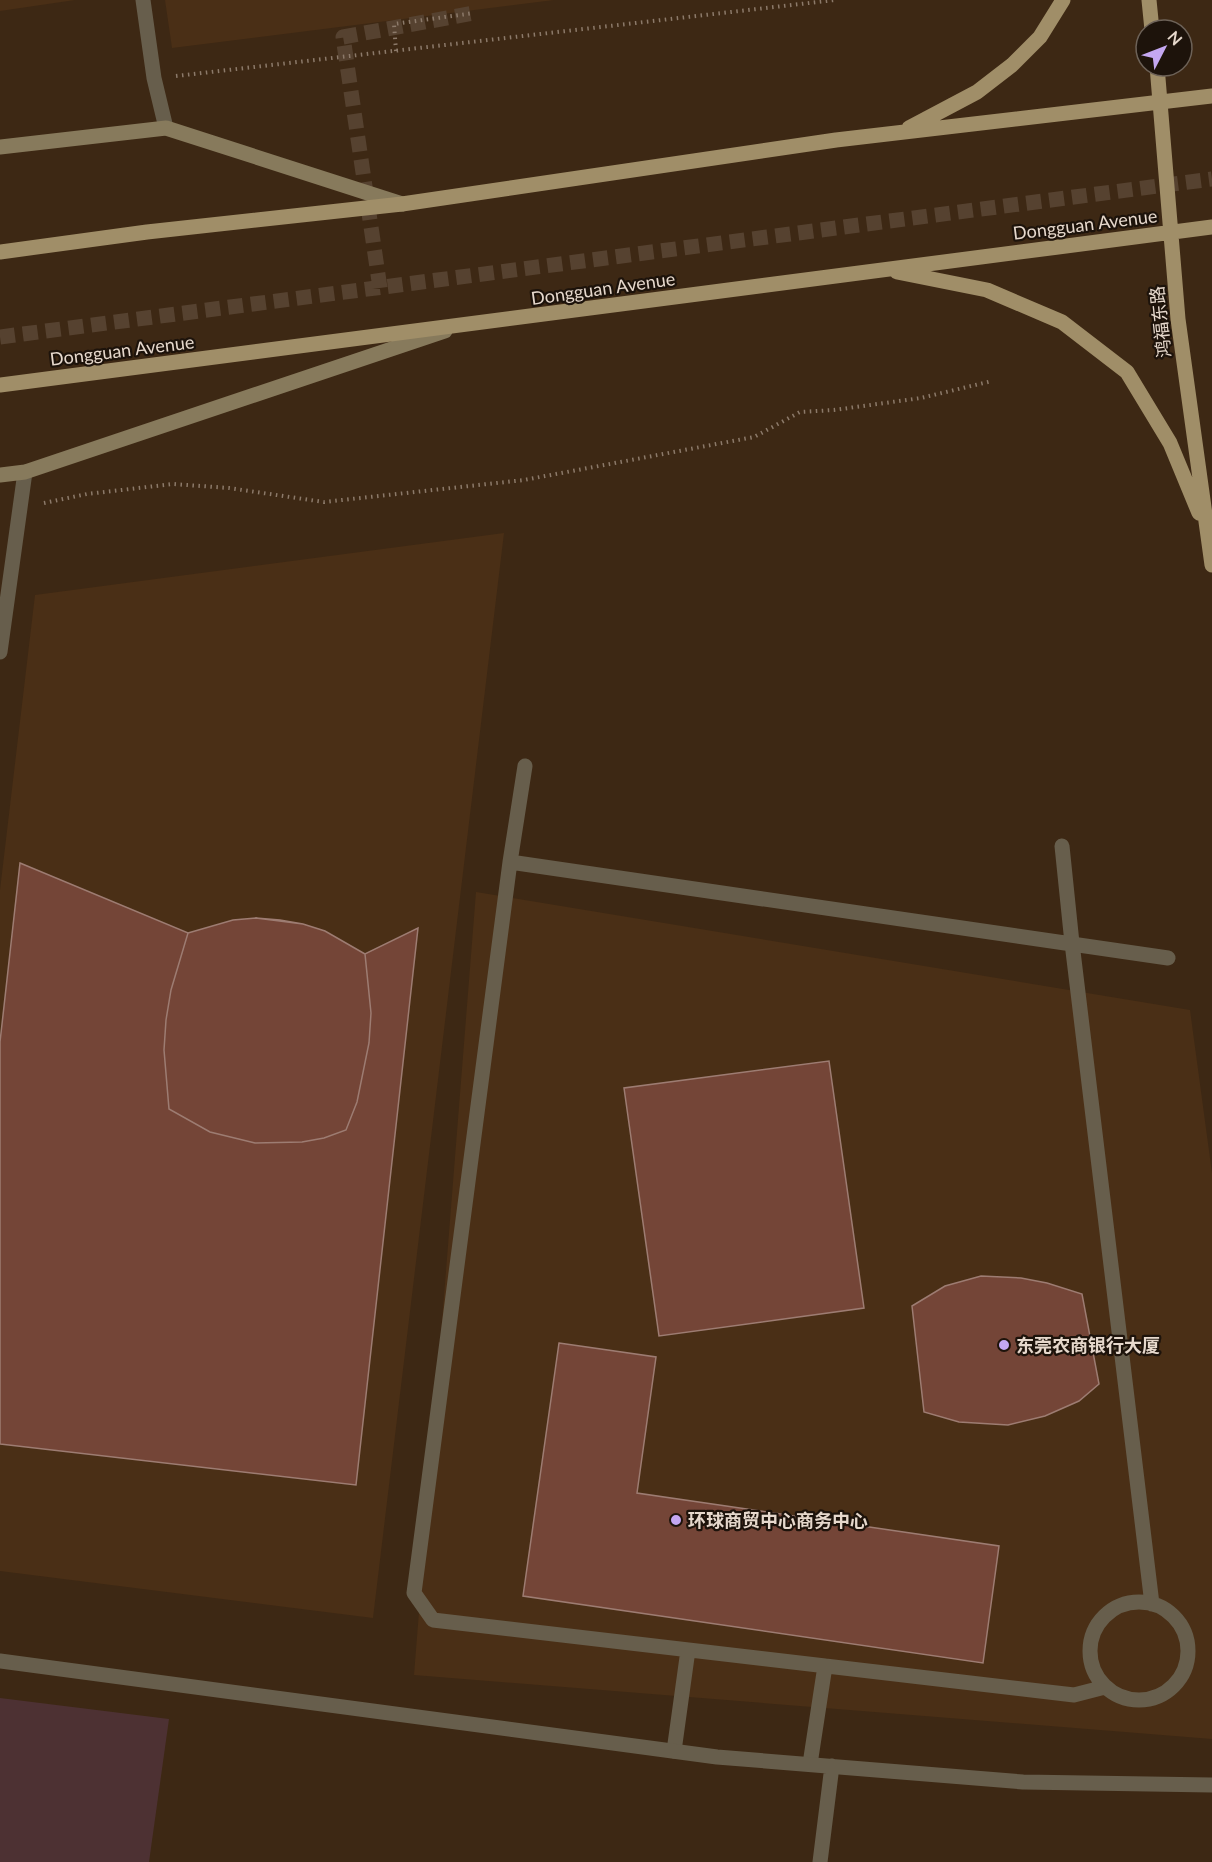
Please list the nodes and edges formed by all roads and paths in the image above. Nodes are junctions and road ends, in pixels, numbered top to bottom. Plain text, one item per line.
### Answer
1 (143, 0) edge
2 (835, 0) edge
3 (1063, 0) edge
4 (1149, 0) edge
5 (474, 13) dead end
6 (1151, 18) edge
7 (396, 51) junction
8 (154, 78) junction
9 (1158, 78) edge
10 (1212, 96) edge
11 (1161, 102) junction
12 (166, 128) junction
13 (900, 132) junction
14 (0, 147) edge
15 (402, 204) junction
16 (1212, 227) edge
17 (1171, 233) junction
18 (0, 252) edge
19 (882, 270) junction
20 (456, 327) junction
21 (992, 381) dead end
22 (0, 385) edge
23 (25, 472) junction
24 (0, 475) edge
25 (20, 508) junction
26 (1208, 536) junction
27 (1212, 565) edge
28 (0, 652) edge
29 (525, 766) dead end
30 (1062, 846) dead end
31 (510, 862) junction
32 (1072, 943) junction
33 (1168, 958) dead end
34 (1152, 1604) junction
35 (688, 1650) junction
36 (0, 1661) edge
37 (825, 1666) junction
38 (1105, 1687) junction
39 (674, 1751) junction
40 (810, 1764) junction
41 (832, 1766) junction
42 (1212, 1785) edge
43 (820, 1862) edge

1 - 8 street
2 - 7 path
3 - 13 main road
4 - 6 main road
5 - 7 path
7 - 8 path
8 - 12 street
9 - 11 main road, 鸿福东路
10 - 11 main road
11 - 13 main road
11 - 17 main road, 鸿福东路
12 - 14 main road
12 - 15 main road
13 - 15 main road
15 - 18 main road
16 - 17 main road, Dongguan Avenue
17 - 19 main road, Dongguan Avenue
17 - 26 main road, 鸿福东路
19 - 20 main road, Dongguan Avenue
19 - 26 main road
20 - 22 main road, Dongguan Avenue
20 - 23 main road
21 - 25 path
23 - 24 main road
23 - 25 street
25 - 28 street
26 - 27 main road
29 - 31 street
30 - 32 street
31 - 32 street
31 - 35 street
32 - 33 street
32 - 34 street
34 - 38 street
34 - 38 street
35 - 37 street
35 - 39 street
36 - 39 street
37 - 38 street
37 - 40 street
39 - 40 street
40 - 41 street
41 - 42 street
41 - 43 street

